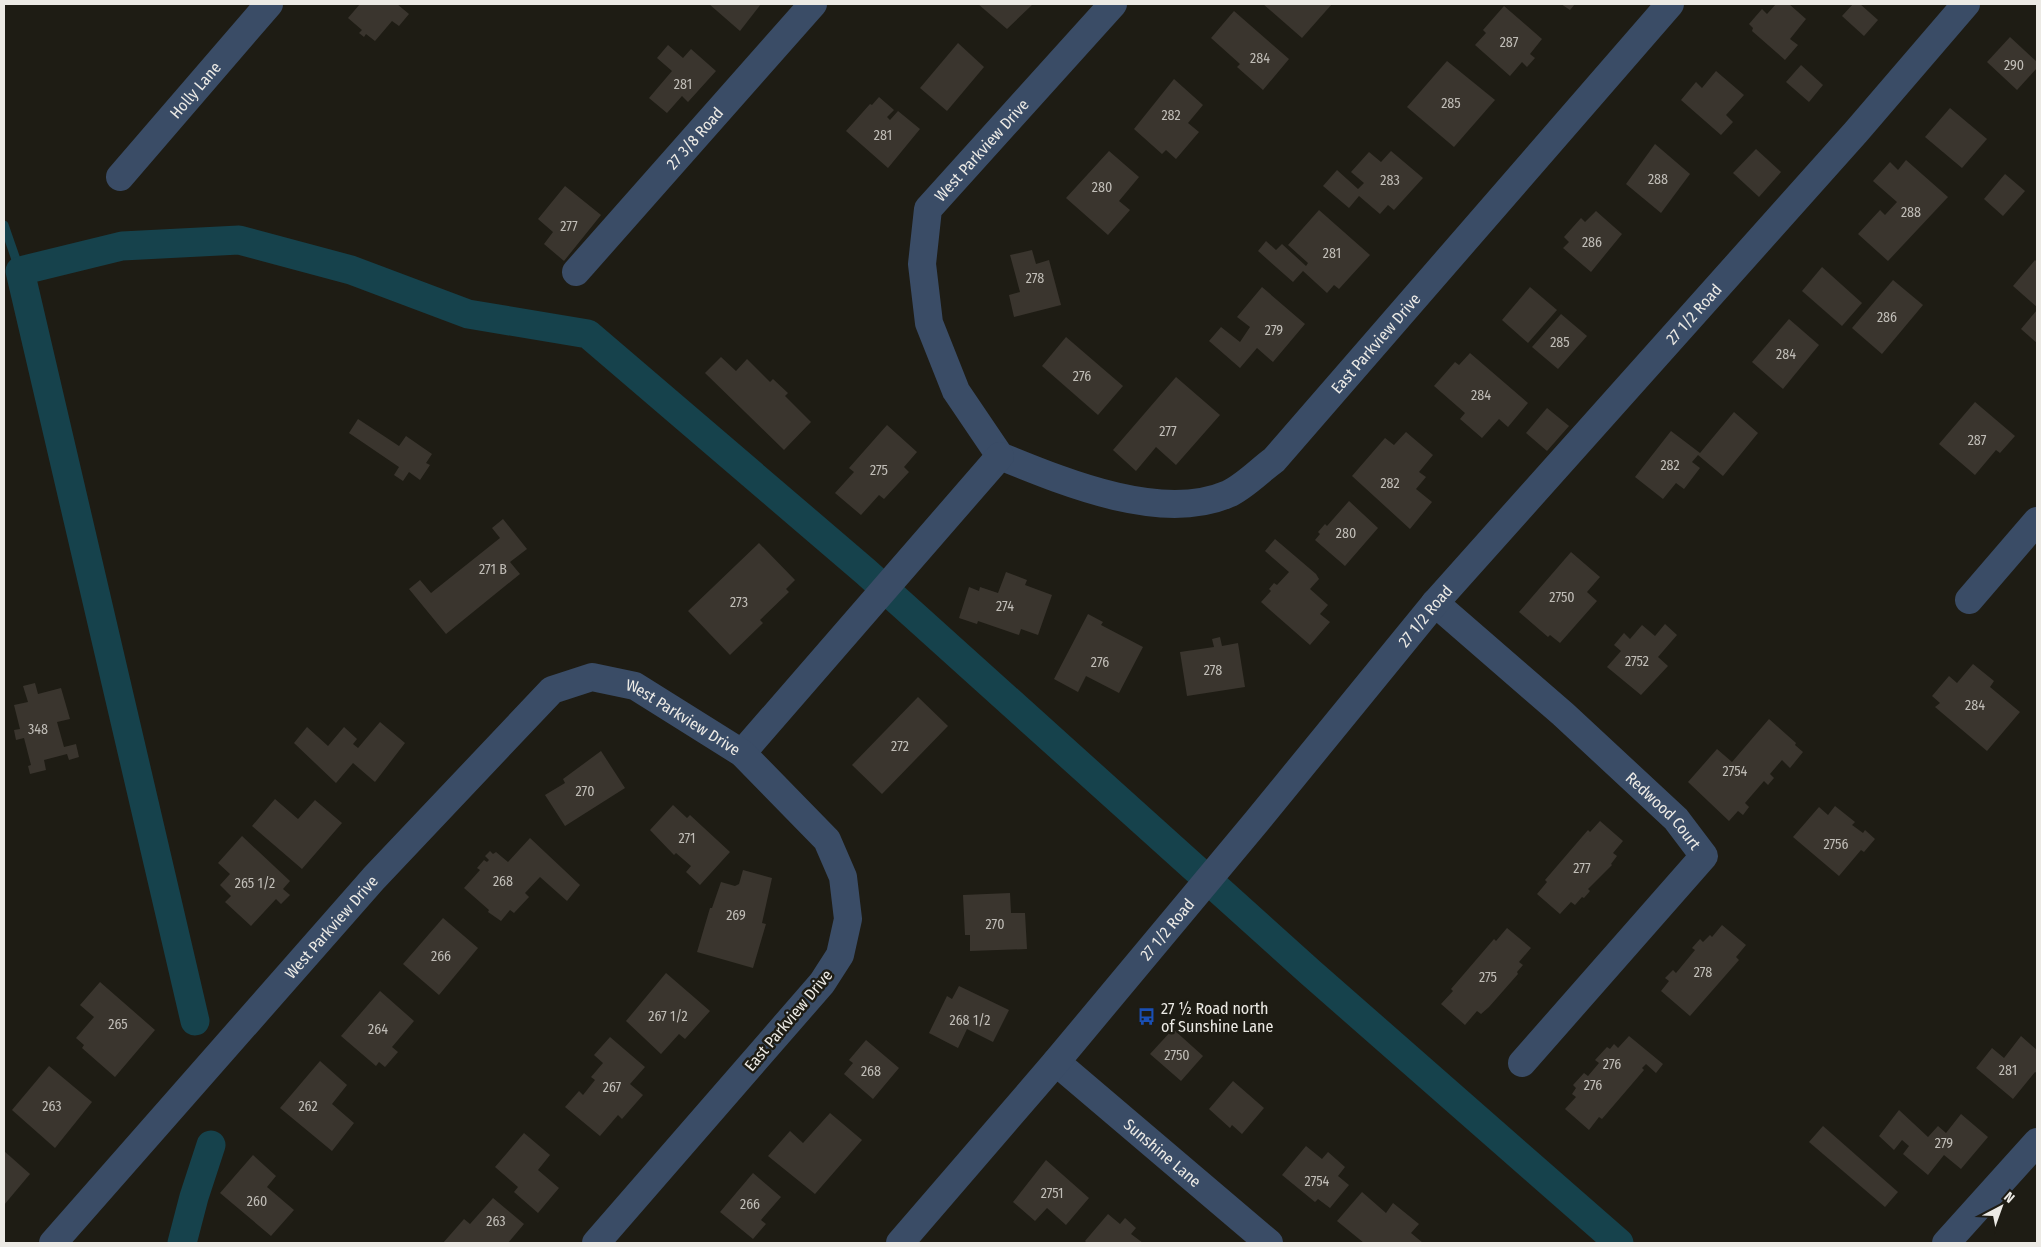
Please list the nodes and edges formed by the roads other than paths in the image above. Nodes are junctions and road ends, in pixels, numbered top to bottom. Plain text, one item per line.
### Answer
1 (269, 4) edge
2 (813, 4) edge
3 (1113, 4) edge
4 (1966, 4) edge
5 (1665, 7) edge
6 (120, 177) dead end
7 (576, 272) dead end
8 (1000, 456) junction
9 (2037, 521) edge
10 (1969, 600) dead end
11 (1435, 603) junction
12 (742, 753) junction
13 (1056, 1062) junction
14 (1522, 1063) dead end
15 (2037, 1142) edge
16 (53, 1243) edge
17 (596, 1243) edge
18 (900, 1243) edge
19 (1269, 1243) edge
20 (1946, 1243) edge

1 - 6 street, Holly Lane
2 - 7 street, 27 3/8 Road
3 - 8 street, West Parkview Drive
4 - 11 street, 27 1/2 Road
5 - 8 street, East Parkview Drive
8 - 12 street, West Parkview Drive
9 - 10 street
11 - 13 street, 27 1/2 Road
11 - 14 street, Redwood Court
12 - 16 street, West Parkview Drive
12 - 17 street, East Parkview Drive
13 - 18 street, 27 1/2 Road
13 - 19 street, Sunshine Lane
15 - 20 street

